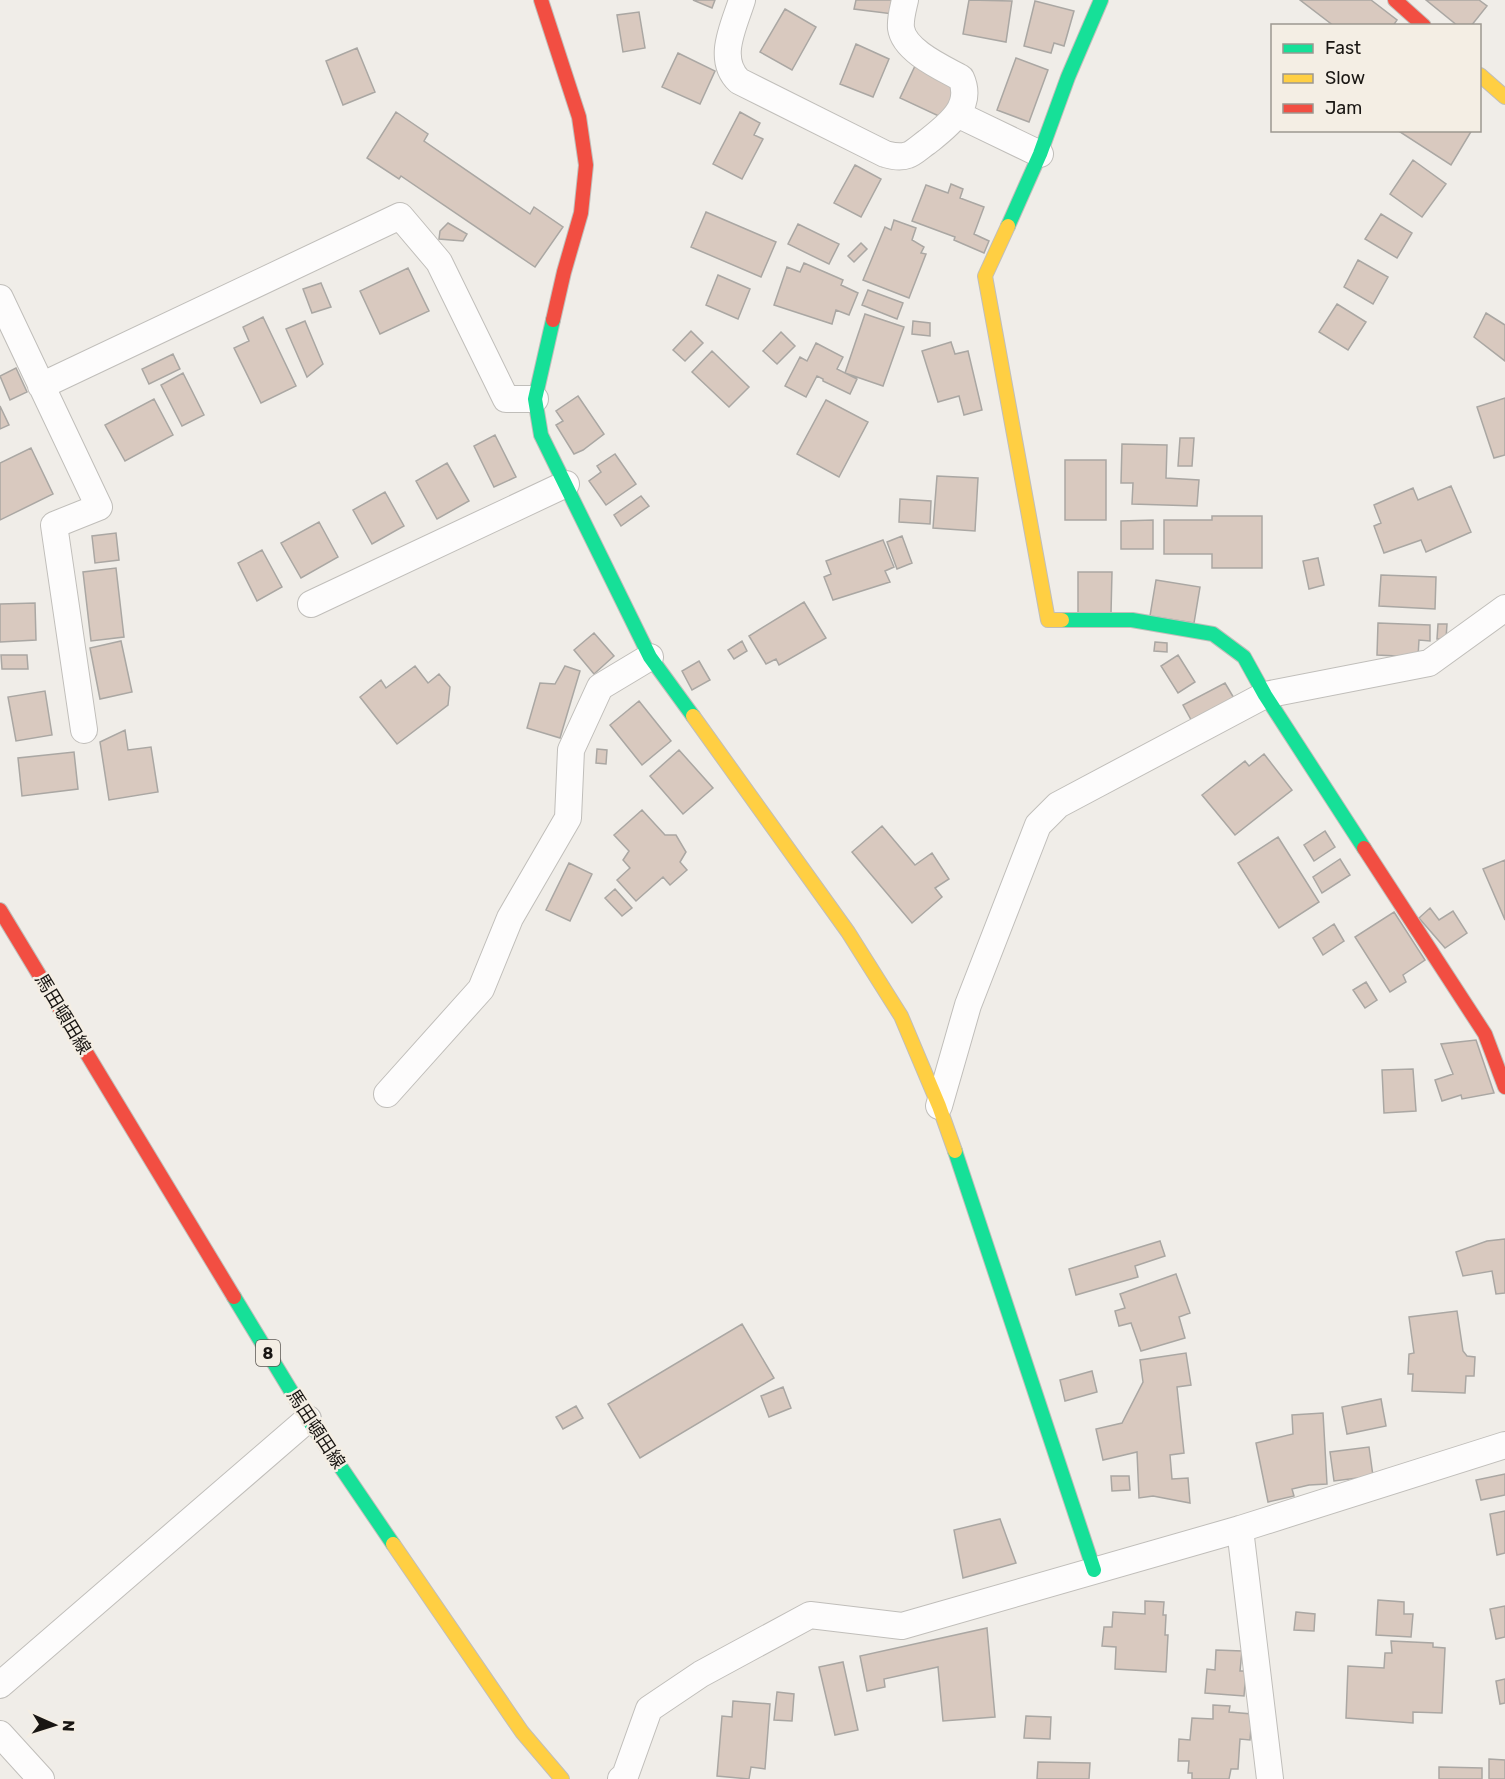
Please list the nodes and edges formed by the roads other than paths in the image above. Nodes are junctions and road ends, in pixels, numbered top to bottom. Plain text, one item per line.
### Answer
1 (541, 0) edge
2 (742, 0) edge
3 (905, 0) edge
4 (1101, 0) edge
5 (1395, 0) edge
6 (1422, 24) edge
7 (1481, 77) edge
8 (1505, 97) edge
9 (957, 114) junction
10 (1040, 154) junction
11 (0, 298) edge
12 (41, 386) junction
13 (535, 399) junction
14 (566, 484) junction
15 (311, 604) dead end
16 (1505, 609) edge
17 (650, 657) junction
18 (1265, 695) junction
19 (84, 730) dead end
20 (3, 922) edge
21 (1505, 1087) edge
22 (387, 1094) dead end
23 (939, 1106) junction
24 (308, 1419) junction
25 (1505, 1445) edge
26 (1240, 1529) junction
27 (1094, 1570) junction
28 (0, 1685) edge
29 (0, 1734) edge
30 (41, 1779) edge
31 (562, 1779) edge
32 (621, 1779) edge
33 (1270, 1779) edge

1 - 13 street
2 - 9 street
3 - 9 street
4 - 10 street
5 - 6 street
7 - 8 street
9 - 10 street
10 - 18 street
11 - 12 street
12 - 13 street
12 - 19 street
13 - 14 street
14 - 15 street
14 - 17 street
16 - 18 street
17 - 22 street
17 - 23 street
18 - 21 street
18 - 23 street
20 - 24 street, 馬田頓田線 / 8
23 - 27 street
24 - 28 street
24 - 31 street, 馬田頓田線 / 8
25 - 26 street
26 - 27 street
26 - 33 street
27 - 32 street
29 - 30 street

